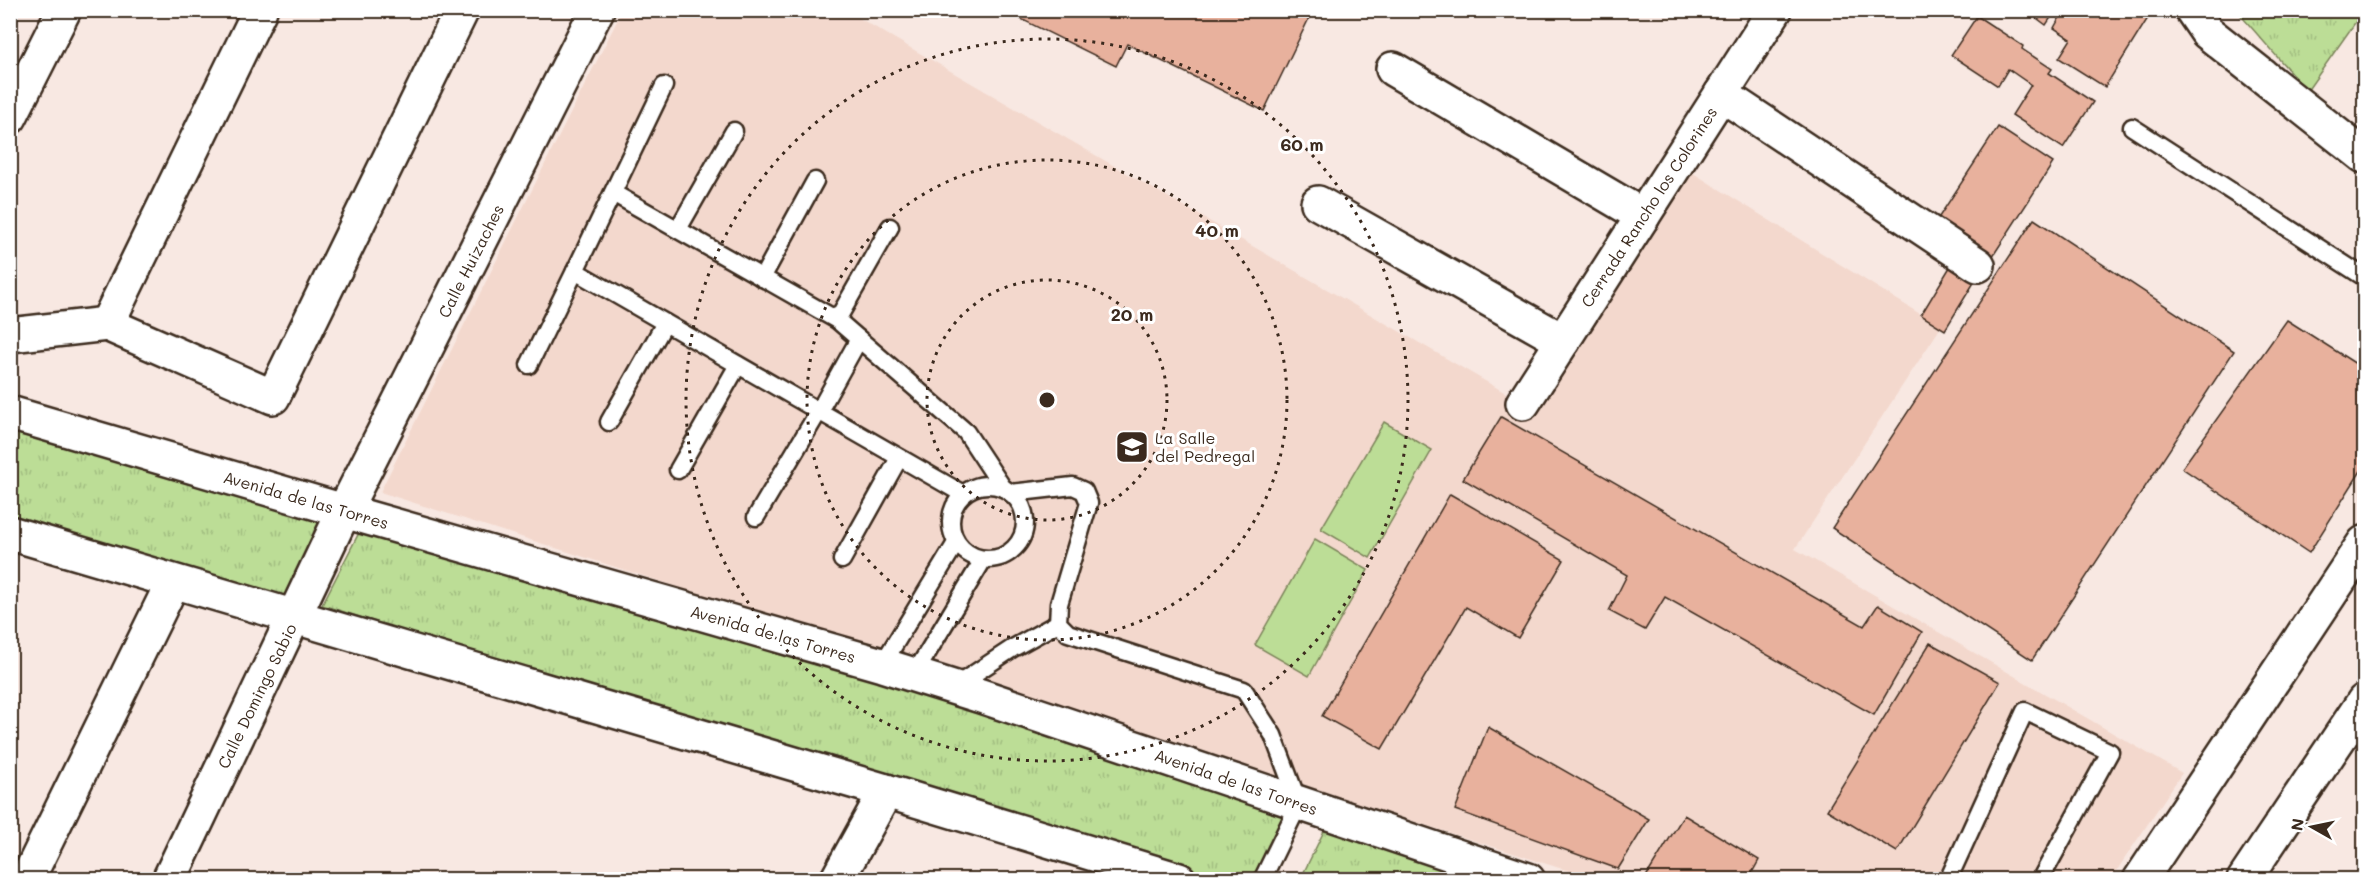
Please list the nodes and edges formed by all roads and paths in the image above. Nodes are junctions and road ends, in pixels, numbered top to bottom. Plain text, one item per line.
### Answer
1 (64, 10) edge
2 (260, 10) edge
3 (462, 10) edge
4 (597, 10) edge
5 (1775, 10) edge
6 (2192, 10) edge
7 (1393, 69) dead end
8 (664, 86) dead end
9 (1721, 94) junction
10 (10, 117) edge
11 (2133, 128) dead end
12 (734, 131) dead end
13 (2362, 148) edge
14 (816, 181) dead end
15 (613, 193) junction
16 (1318, 202) dead end
17 (1643, 216) junction
18 (890, 228) dead end
19 (678, 229) junction
20 (1978, 266) dead end
21 (575, 271) junction
22 (2364, 277) edge
23 (762, 278) junction
24 (837, 320) junction
25 (665, 323) junction
26 (107, 324) junction
27 (10, 335) edge
28 (859, 339) junction
29 (1563, 341) junction
30 (529, 365) dead end
31 (738, 365) junction
32 (1523, 403) dead end
33 (819, 411) junction
34 (10, 413) edge
35 (609, 422) dead end
36 (899, 458) junction
37 (678, 470) dead end
38 (1007, 490) junction
39 (963, 494) junction
40 (344, 512) junction
41 (756, 517) dead end
42 (10, 533) edge
43 (956, 543) junction
44 (2364, 543) edge
45 (842, 560) dead end
46 (983, 560) junction
47 (173, 582) junction
48 (294, 618) junction
49 (1058, 623) junction
50 (882, 665) junction
51 (914, 675) junction
52 (954, 687) junction
53 (2364, 701) edge
54 (886, 790) junction
55 (1299, 804) junction
56 (27, 879) edge
57 (169, 879) edge
58 (837, 879) edge
59 (1179, 879) edge
60 (1262, 879) edge
61 (1528, 879) edge
62 (1948, 879) edge
63 (2040, 879) edge
64 (2140, 879) edge
65 (2244, 879) edge

1 - 10 street
2 - 26 street
3 - 26 street
4 - 40 street, Calle Huizaches
5 - 9 street, Cerrada Rancho los Colorines
6 - 13 street
7 - 17 street
8 - 15 lane
9 - 17 street, Cerrada Rancho los Colorines
9 - 20 street
11 - 22 lane
12 - 19 lane
14 - 23 lane
15 - 19 lane
15 - 21 lane
16 - 29 street
17 - 29 street, Cerrada Rancho los Colorines
18 - 24 lane
19 - 23 lane
21 - 25 lane
21 - 30 lane
23 - 24 lane
24 - 28 lane
25 - 31 lane
25 - 35 lane
26 - 27 street
28 - 33 lane
28 - 38 lane
29 - 32 street, Cerrada Rancho los Colorines
31 - 33 lane
31 - 37 lane
33 - 36 lane
33 - 41 lane
34 - 40 street, Avenida de las Torres
36 - 39 lane
36 - 45 lane
38 - 39 lane
38 - 46 lane
38 - 49 lane
39 - 43 lane
40 - 48 street, Calle Domingo Sabio
40 - 50 street, Avenida de las Torres
42 - 47 street
43 - 46 lane
43 - 50 lane
44 - 64 street
46 - 51 lane
47 - 48 street
47 - 56 street
48 - 54 street
48 - 57 street, Calle Domingo Sabio
49 - 52 lane
49 - 55 lane
50 - 51 street, Avenida de las Torres
51 - 52 street, Avenida de las Torres
52 - 55 street, Avenida de las Torres
53 - 65 street
54 - 58 street
54 - 59 street
55 - 60 lane
55 - 61 street, Avenida de las Torres
62 - 63 lane

